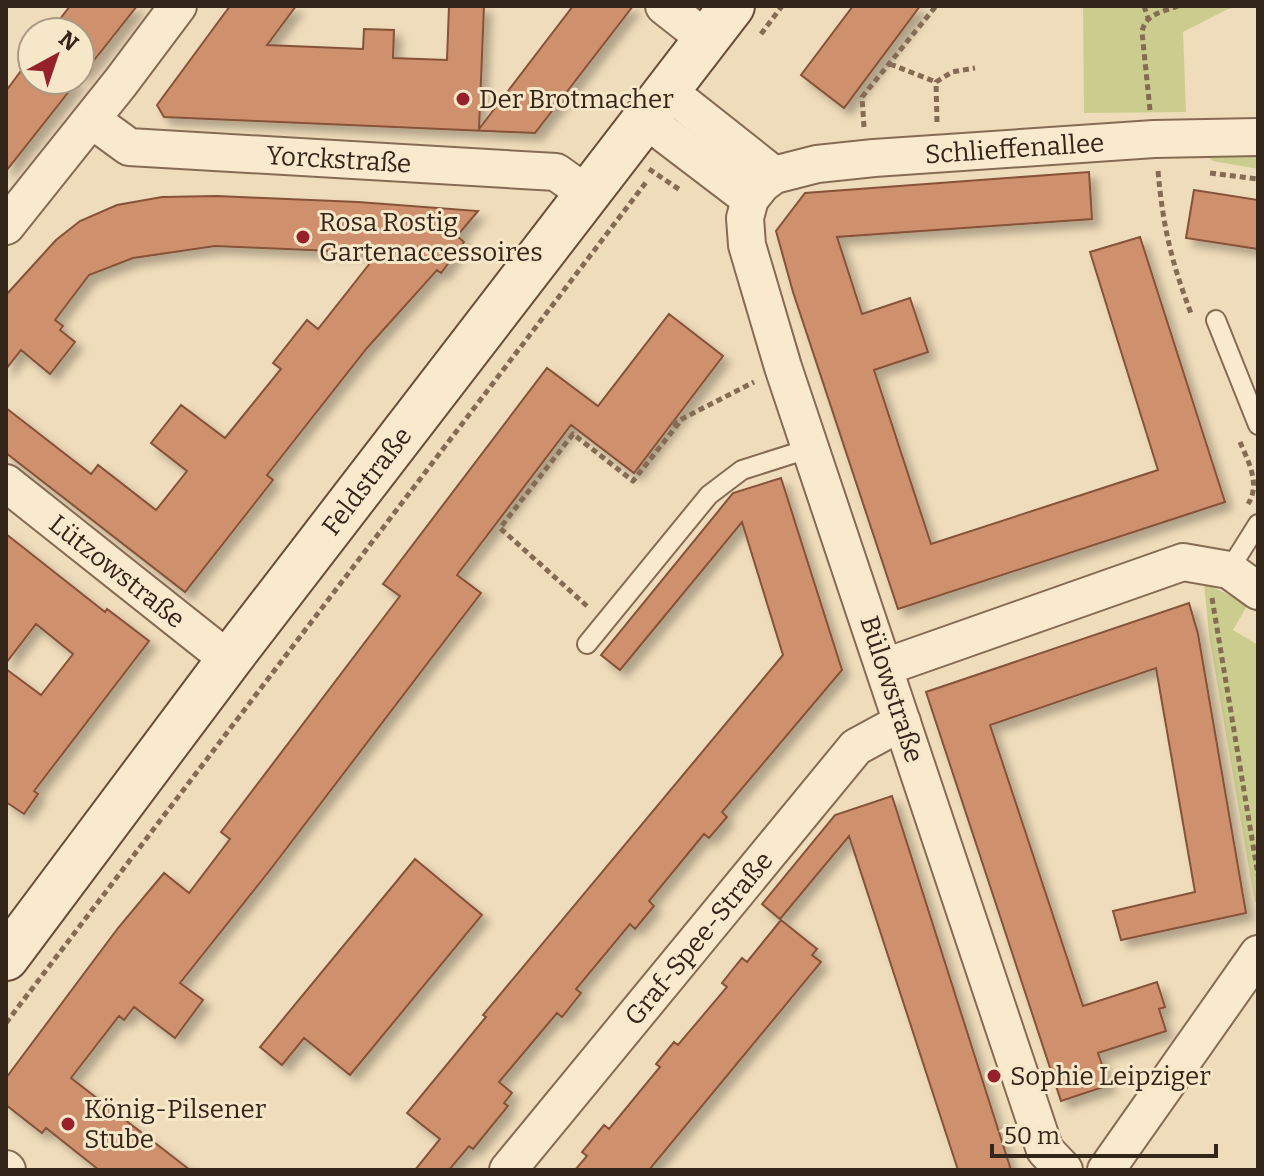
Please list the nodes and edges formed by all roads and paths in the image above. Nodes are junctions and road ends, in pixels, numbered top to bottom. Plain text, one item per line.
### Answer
1 (178, 6) edge
2 (664, 6) edge
3 (782, 6) edge
4 (936, 6) edge
5 (1144, 6) edge
6 (1178, 6) edge
7 (1148, 18) junction
8 (731, 28) edge
9 (890, 64) junction
10 (975, 68) dead end
11 (936, 82) junction
12 (863, 113) dead end
13 (662, 117) junction
14 (92, 120) junction
15 (1258, 137) edge
16 (1154, 139) junction
17 (939, 153) junction
18 (762, 187) junction
19 (587, 194) junction
20 (6, 226) edge
21 (1216, 320) dead end
22 (783, 367) junction
23 (682, 419) junction
24 (672, 424) dead end
25 (1258, 425) edge
26 (811, 448) junction
27 (6, 483) edge
28 (1258, 524) edge
29 (1219, 568) junction
30 (1258, 591) edge
31 (605, 622) junction
32 (587, 644) dead end
33 (229, 660) junction
34 (885, 667) junction
35 (902, 722) junction
36 (1258, 875) edge
37 (1258, 954) edge
38 (6, 958) edge
39 (6, 1023) edge
40 (508, 1170) edge
41 (1064, 1170) edge
42 (1106, 1170) edge

1 - 14 street
2 - 8 street
3 - 8 path
4 - 9 path
5 - 7 path
6 - 7 path
7 - 16 path
8 - 13 street, Feldstraße
9 - 11 path
9 - 12 path
10 - 11 path
11 - 17 path
13 - 18 street
13 - 18 street
13 - 19 street, Feldstraße
13 - 39 path
14 - 19 street, Yorckstraße
14 - 20 street
15 - 16 street, Schlieffenallee
16 - 17 street, Schlieffenallee
17 - 18 street, Schlieffenallee
18 - 22 street, Bülowstraße
19 - 33 street, Feldstraße
21 - 25 lane
22 - 23 path
22 - 26 street, Bülowstraße
23 - 24 path
23 - 31 path
26 - 31 lane
26 - 34 street, Bülowstraße
27 - 33 street, Lützowstraße
28 - 29 lane
29 - 30 street
29 - 34 street
29 - 36 path
31 - 32 lane
33 - 38 street, Feldstraße
34 - 35 street, Bülowstraße
35 - 40 street, Graf-Spee-Straße
35 - 41 street, Bülowstraße
37 - 42 street

